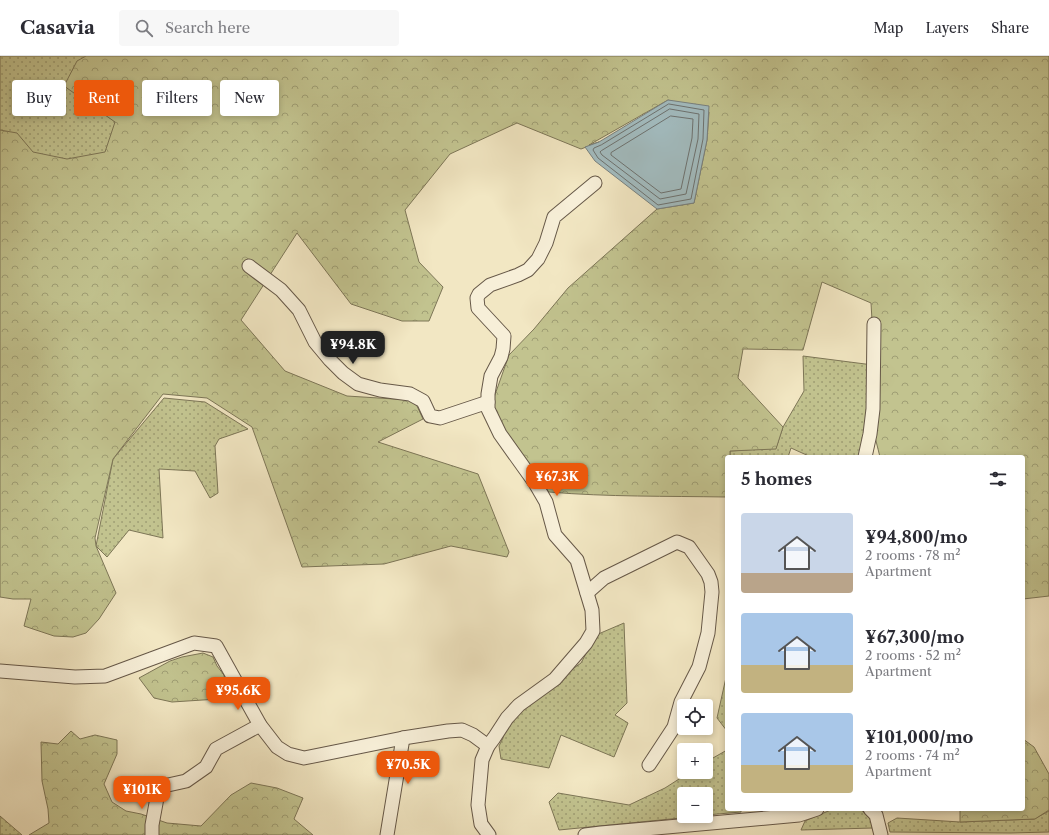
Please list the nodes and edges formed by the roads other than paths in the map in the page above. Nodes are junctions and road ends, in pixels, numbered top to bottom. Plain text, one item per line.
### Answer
1 (595, 182) dead end
2 (249, 266) dead end
3 (874, 324) dead end
4 (488, 402) junction
5 (865, 455) edge
6 (587, 593) junction
7 (0, 671) edge
8 (260, 725) junction
9 (403, 738) junction
10 (488, 746) junction
11 (649, 765) dead end
12 (159, 787) junction
13 (133, 788) dead end
14 (811, 811) edge
15 (872, 811) edge
16 (387, 832) edge
17 (152, 835) edge
18 (489, 835) edge
19 (585, 835) edge
20 (881, 835) edge

1 - 4 street
2 - 4 street
3 - 5 street
4 - 6 street
6 - 10 street
6 - 11 street
7 - 8 street
8 - 9 street
8 - 12 street
9 - 10 street
9 - 16 street
10 - 18 street
12 - 13 street
12 - 17 street
14 - 19 street
15 - 20 street

